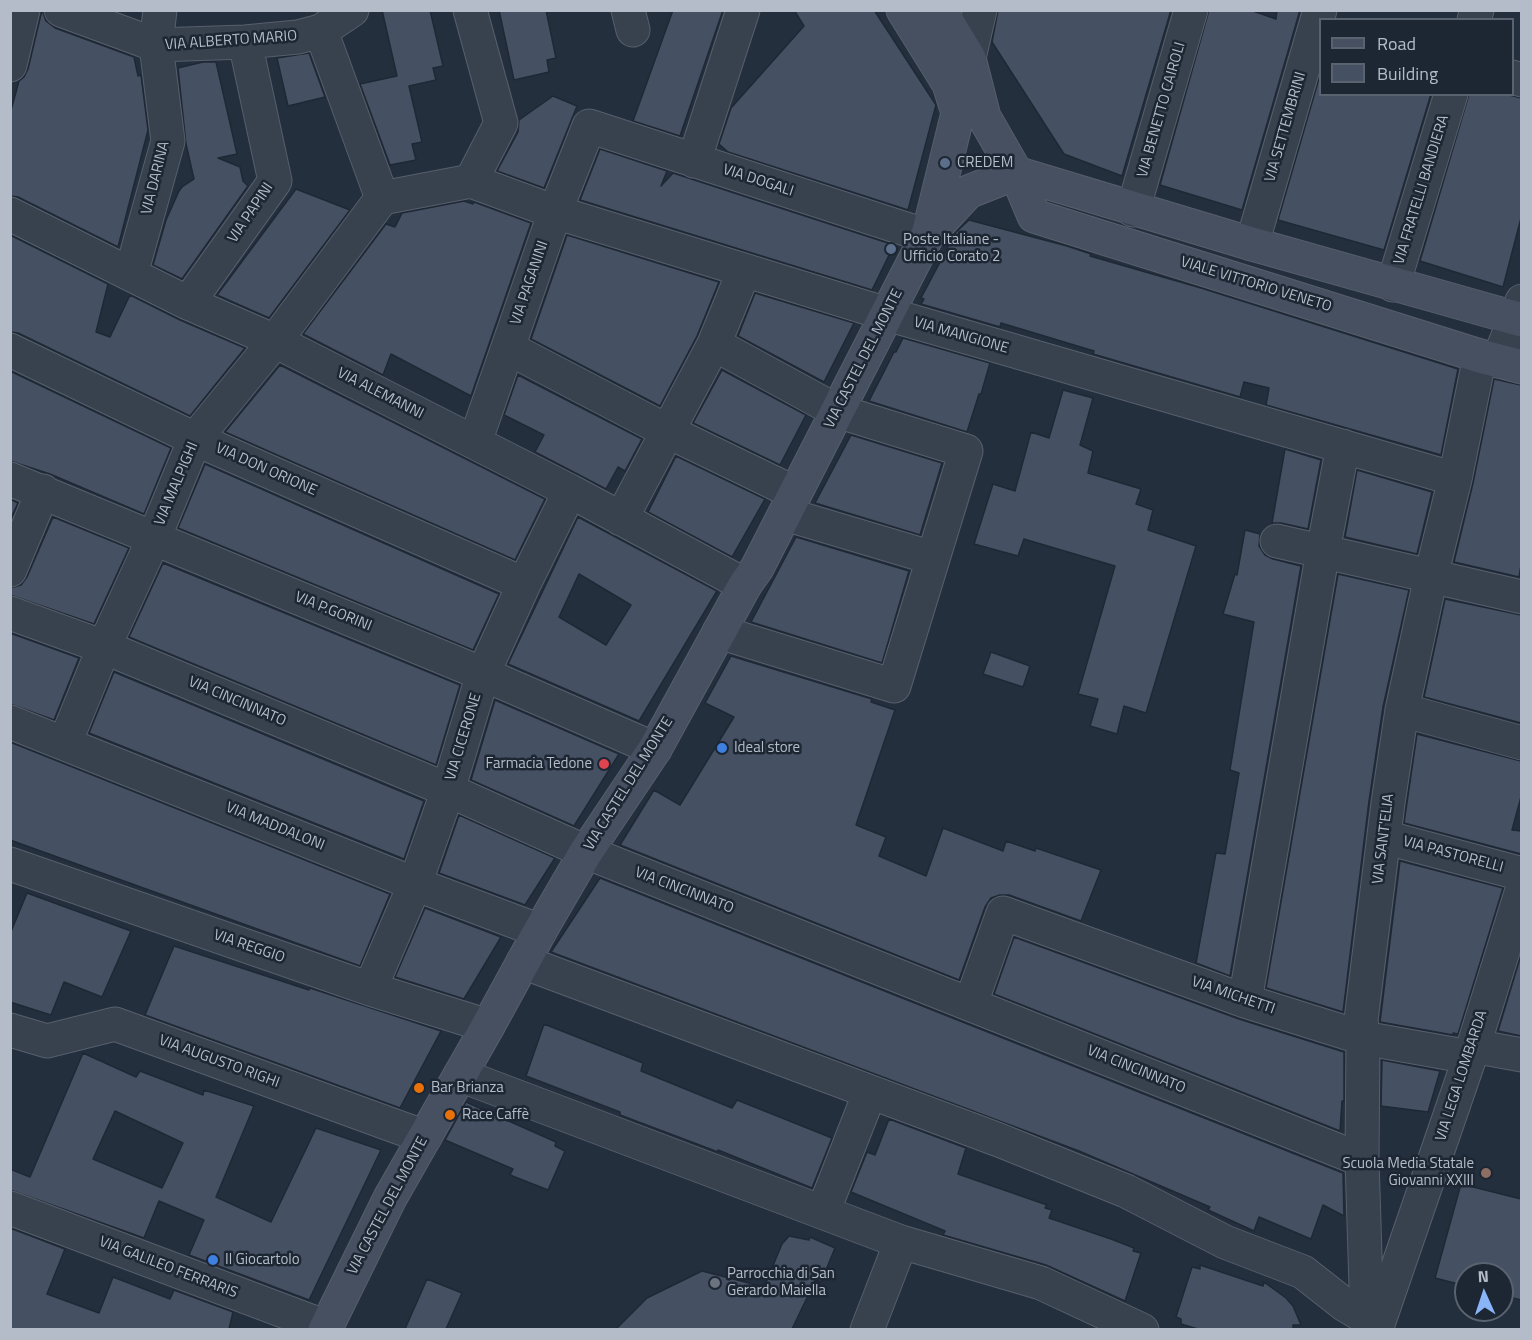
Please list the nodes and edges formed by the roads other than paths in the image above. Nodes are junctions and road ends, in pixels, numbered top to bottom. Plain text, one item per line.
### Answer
1 (23, 10) edge
2 (160, 10) edge
3 (352, 10) edge
4 (470, 10) edge
5 (744, 10) edge
6 (903, 10) edge
7 (940, 10) edge
8 (980, 10) edge
9 (1191, 10) edge
10 (67, 13) edge
11 (1313, 15) edge
12 (321, 31) junction
13 (245, 42) junction
14 (156, 45) junction
15 (969, 58) junction
16 (10, 65) edge
17 (1450, 96) edge
18 (964, 104) junction
19 (589, 126) joint
20 (694, 161) junction
21 (1016, 173) junction
22 (471, 181) junction
23 (382, 198) junction
24 (1133, 210) junction
25 (555, 212) junction
26 (10, 214) edge
27 (927, 236) junction
28 (1252, 244) junction
29 (744, 271) junction
30 (131, 274) junction
31 (1394, 285) junction
32 (188, 303) junction
33 (1520, 313) edge
34 (887, 314) junction
35 (275, 341) junction
36 (714, 344) junction
37 (508, 348) junction
38 (10, 350) edge
39 (1500, 361) edge
40 (837, 411) junction
41 (667, 431) junction
42 (195, 439) junction
43 (475, 442) junction
44 (1343, 446) junction
45 (10, 479) edge
46 (1455, 479) junction
47 (43, 491) junction
48 (570, 491) junction
49 (790, 504) junction
50 (621, 519) junction
51 (154, 538) junction
52 (1277, 541) dead end
53 (1323, 551) junction
54 (933, 558) junction
55 (10, 570) edge
56 (1431, 576) junction
57 (524, 584) junction
58 (745, 585) junction
59 (1521, 597) edge
60 (10, 613) edge
61 (719, 632) junction
62 (104, 647) junction
63 (483, 674) junction
64 (1402, 710) junction
65 (10, 722) edge
66 (65, 743) junction
67 (1521, 743) edge
68 (655, 749) junction
69 (448, 790) junction
70 (1384, 837) junction
71 (586, 852) junction
72 (14, 873) edge
73 (1521, 874) edge
74 (415, 884) junction
75 (1521, 890) edge
76 (540, 931) junction
77 (523, 962) junction
78 (370, 989) junction
79 (1245, 1001) junction
80 (970, 1004) junction
81 (488, 1026) junction
82 (10, 1030) edge
83 (1363, 1038) junction
84 (1472, 1052) junction
85 (1521, 1055) edge
86 (460, 1075) junction
87 (870, 1092) junction
88 (425, 1137) junction
89 (1362, 1160) junction
90 (10, 1208) edge
91 (824, 1212) junction
92 (901, 1242) junction
93 (1371, 1326) edge
94 (325, 1328) edge
95 (867, 1329) edge
96 (1142, 1329) edge

1 - 16 street
2 - 14 street, VIA DARINA
3 - 12 street, VIA ALBERTO MARIO
4 - 22 street
5 - 20 street
6 - 18 main road, VIALE VITTORIO VENETO
7 - 15 main road, VIALE VITTORIO VENETO
8 - 15 street
9 - 24 street, VIA BENETTO CAIROLI
10 - 14 street, VIA ALBERTO MARIO
11 - 28 street, VIA SETTEMBRINI
12 - 13 street, VIA ALBERTO MARIO
12 - 23 street
13 - 14 street, VIA ALBERTO MARIO
13 - 32 street, VIA PAPINI
14 - 30 street, VIA DARINA
15 - 18 main road, VIALE VITTORIO VENETO
17 - 31 street, VIA FRATELLI BANDIERA
18 - 21 main road, VIALE VITTORIO VENETO
18 - 27 main road, VIA CASTEL DEL MONTE
19 - 20 street, VIA DOGALI
19 - 25 street, VIA PAGANINI
20 - 27 street, VIA DOGALI
21 - 24 main road
21 - 27 main road, VIA CASTEL DEL MONTE
21 - 39 main road, VIALE VITTORIO VENETO
22 - 23 street
22 - 25 street, VIA MANGIONE
23 - 35 street, VIA MALPIGHI
24 - 28 main road
25 - 29 street, VIA MANGIONE
25 - 37 street, VIA PAGANINI
26 - 30 street, VIA ALEMANNI
27 - 34 main road, VIA CASTEL DEL MONTE
28 - 31 main road
29 - 34 street, VIA MANGIONE
29 - 36 street
30 - 32 street, VIA ALEMANNI
31 - 33 main road
32 - 35 street, VIA ALEMANNI
33 - 39 street, VIA SANT'ELIA
34 - 40 main road, VIA CASTEL DEL MONTE
34 - 44 street, VIA MANGIONE
35 - 42 street, VIA MALPIGHI
35 - 43 street, VIA ALEMANNI
36 - 40 street
36 - 41 street
37 - 41 street
37 - 43 street, VIA PAGANINI
38 - 42 street, VIA DON ORIONE
39 - 46 street, VIA SANT'ELIA
40 - 49 main road, VIA CASTEL DEL MONTE
40 - 54 street
41 - 49 street
41 - 50 street
42 - 51 street, VIA MALPIGHI
42 - 57 street, VIA DON ORIONE
43 - 48 street, VIA ALEMANNI
44 - 46 street, VIA MANGIONE
44 - 53 street
45 - 47 street, VIA P.GORINI
46 - 56 street, VIA SANT'ELIA
47 - 51 street, VIA P.GORINI
47 - 55 street
48 - 50 street, VIA ALEMANNI
48 - 57 street, VIA CICERONE
49 - 54 street
49 - 58 main road, VIA CASTEL DEL MONTE
50 - 58 street, VIA ALEMANNI
51 - 62 street, VIA MALPIGHI
51 - 63 street, VIA P.GORINI
52 - 53 street
53 - 56 street
53 - 79 street
54 - 61 street
56 - 59 street
56 - 64 street, VIA SANT'ELIA
57 - 63 street, VIA CICERONE
58 - 61 main road, VIA CASTEL DEL MONTE
60 - 62 street, VIA CINCINNATO
61 - 68 main road, VIA CASTEL DEL MONTE
62 - 66 street, VIA MALPIGHI
62 - 69 street, VIA CINCINNATO
63 - 68 street, VIA P.GORINI
63 - 69 street, VIA CICERONE
64 - 67 street
64 - 70 street, VIA SANT'ELIA
65 - 66 street, VIA MADDALONI
66 - 74 street, VIA MADDALONI
68 - 71 main road, VIA CASTEL DEL MONTE
69 - 71 street, VIA CINCINNATO
69 - 74 street, VIA CICERONE
70 - 73 street, VIA PASTORELLI
70 - 83 street, VIA SANT'ELIA
71 - 76 main road, VIA CASTEL DEL MONTE
71 - 80 street, VIA CINCINNATO
72 - 78 street, VIA REGGIO
74 - 76 street, VIA MADDALONI
74 - 78 street, VIA CICERONE
75 - 84 street, VIA LEGA LOMBARDA
76 - 77 main road, VIA CASTEL DEL MONTE
77 - 81 main road, VIA CASTEL DEL MONTE
77 - 87 street
78 - 81 street, VIA REGGIO
79 - 80 street, VIA MICHETTI
79 - 83 street, VIA MICHETTI
80 - 89 street, VIA CINCINNATO
81 - 86 main road, VIA CASTEL DEL MONTE
82 - 88 street, VIA AUGUSTO RIGHI
83 - 84 street, VIA MICHETTI
83 - 89 street, VIA SANT'ELIA
84 - 85 street, VIA MICHETTI
84 - 93 street, VIA LEGA LOMBARDA
86 - 88 main road, VIA CASTEL DEL MONTE
86 - 91 street
87 - 91 street
87 - 93 street
88 - 94 main road, VIA CASTEL DEL MONTE
89 - 93 street, VIA SANT'ELIA
90 - 94 street, VIA GALILEO FERRARIS
91 - 92 street
92 - 95 street
92 - 96 street

